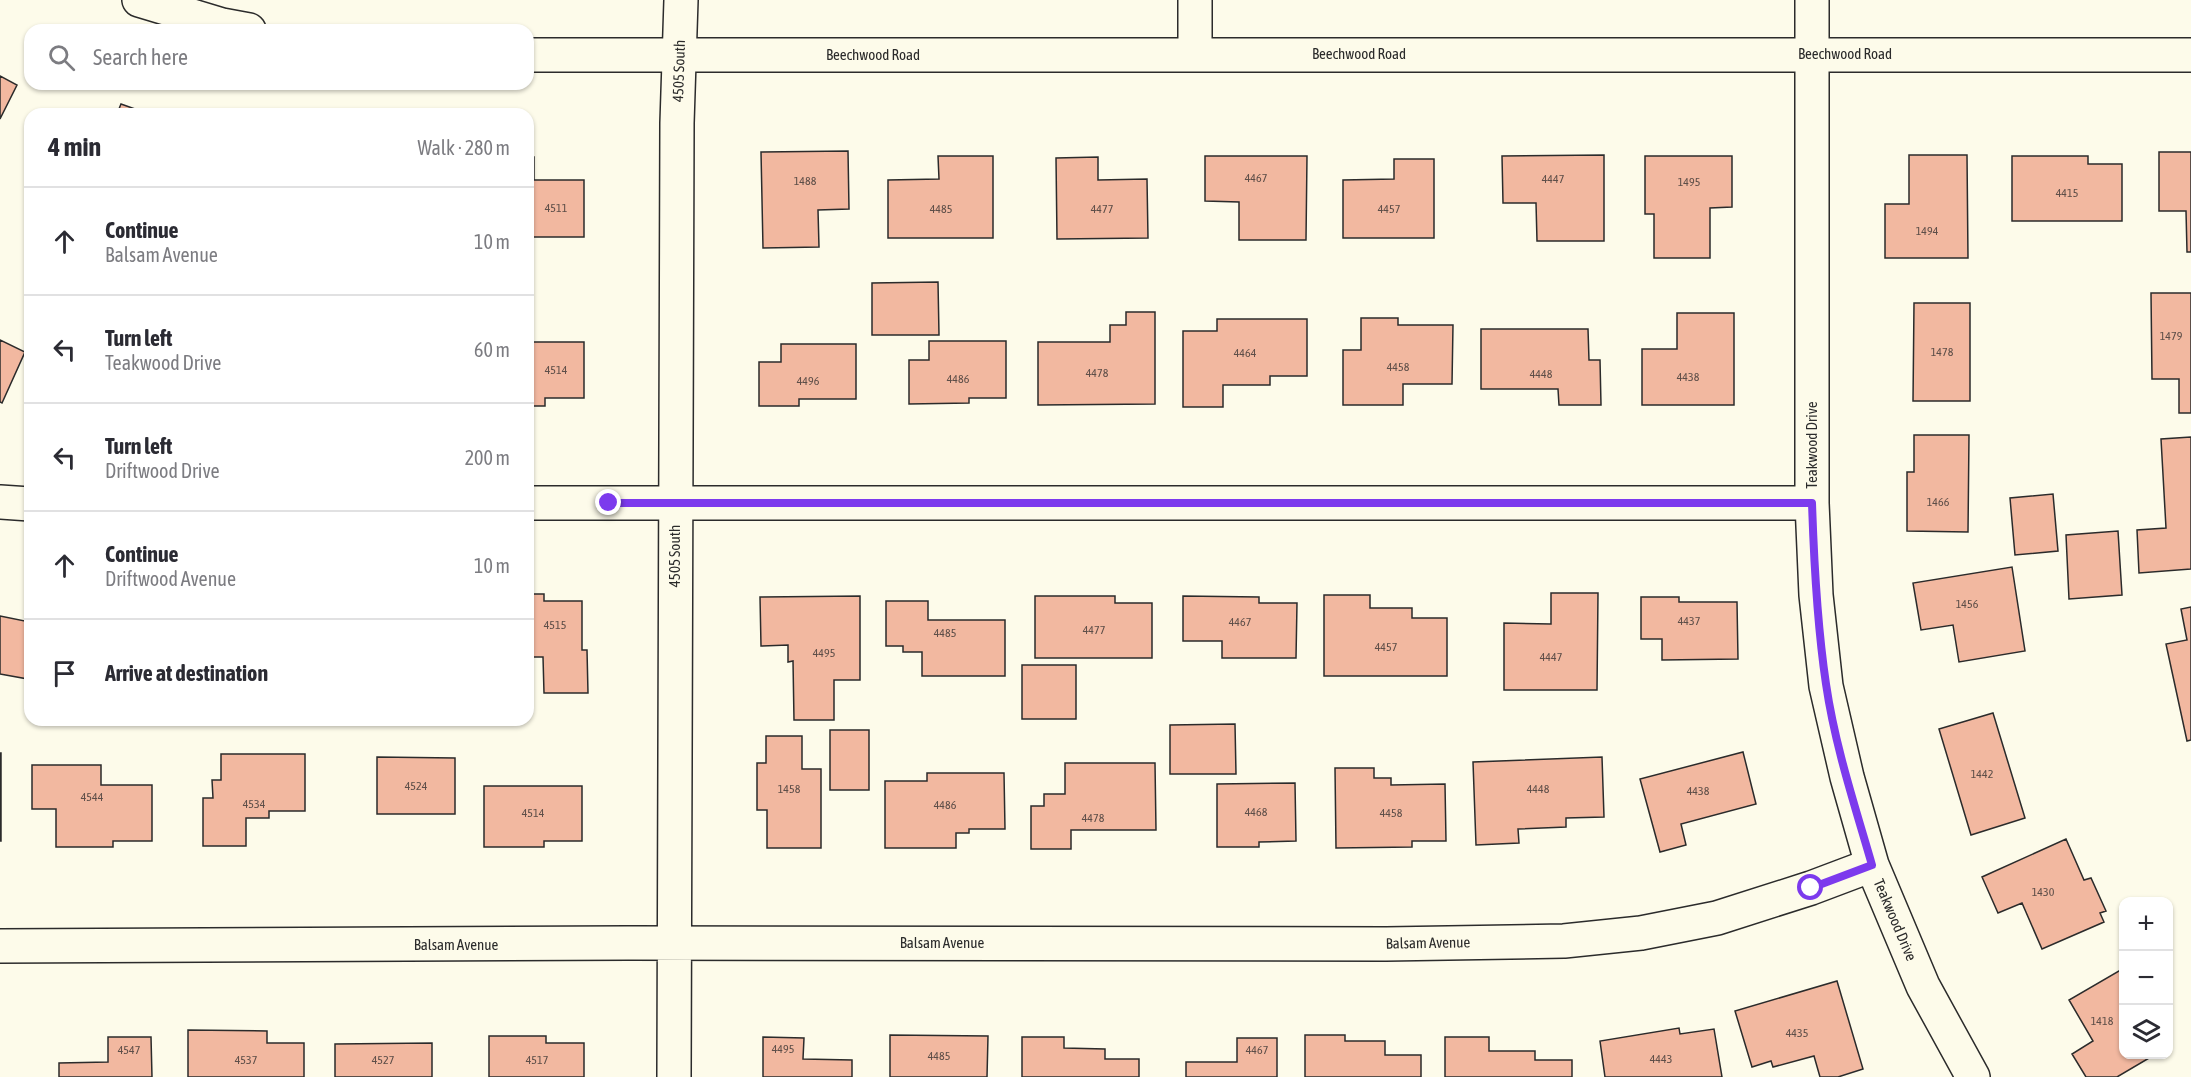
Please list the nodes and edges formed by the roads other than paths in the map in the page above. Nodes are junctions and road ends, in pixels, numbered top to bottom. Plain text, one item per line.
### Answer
1 (139, 0) edge
2 (681, 0) edge
3 (1196, 0) edge
4 (1812, 0) edge
5 (219, 24) edge
6 (1196, 54) junction
7 (1812, 54) junction
8 (534, 55) edge
9 (2191, 55) edge
10 (680, 56) junction
11 (0, 502) edge
12 (534, 503) edge
13 (675, 503) junction
14 (1812, 503) junction
15 (24, 504) edge
16 (1872, 865) junction
17 (674, 943) junction
18 (0, 946) edge
19 (674, 1077) edge
20 (1973, 1077) edge

1 - 5 street
2 - 10 street, 4505 South
3 - 6 street
4 - 7 street, Teakwood Drive
6 - 7 street, Beechwood Road
6 - 10 street, Beechwood Road
7 - 9 street, Beechwood Road
7 - 14 street, Teakwood Drive
8 - 10 street, Beechwood Road
10 - 13 street, 4505 South
11 - 15 street
12 - 13 street
13 - 14 street
13 - 17 street, 4505 South
14 - 16 street, Teakwood Drive
16 - 17 street, Balsam Avenue
16 - 20 street, Teakwood Drive
17 - 18 street, Balsam Avenue
17 - 19 street, 4505 South

